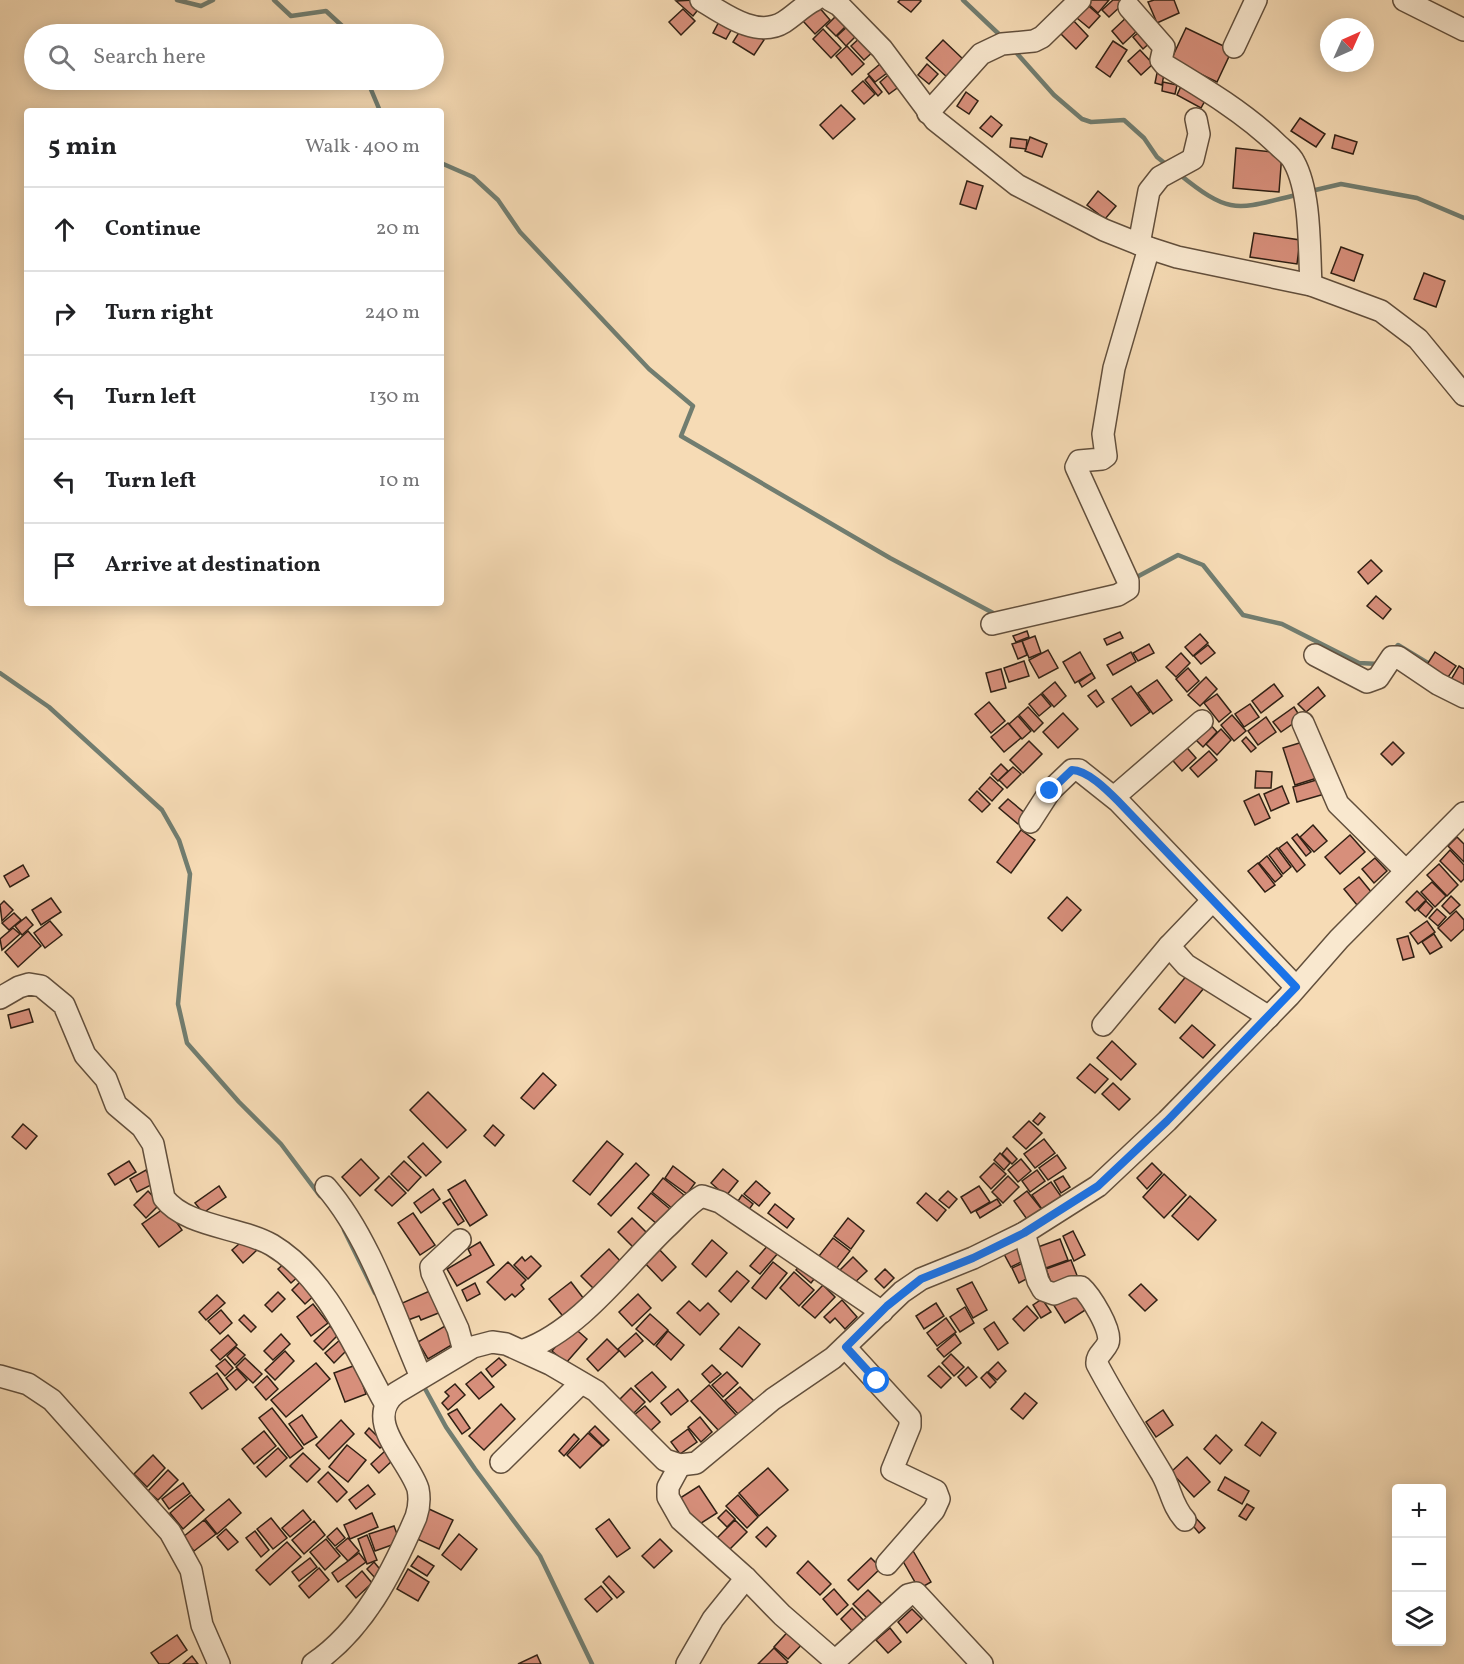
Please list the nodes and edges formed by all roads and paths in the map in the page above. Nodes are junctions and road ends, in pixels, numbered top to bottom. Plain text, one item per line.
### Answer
1 (701, 0) edge
2 (816, 0) edge
3 (830, 0) edge
4 (1080, 0) edge
5 (1256, 0) edge
6 (1404, 0) edge
7 (1129, 7) dead end
8 (1464, 30) edge
9 (1234, 47) dead end
10 (928, 113) junction
11 (1196, 119) dead end
12 (1144, 246) junction
13 (1311, 285) junction
14 (1464, 395) edge
15 (992, 624) dead end
16 (1314, 655) dead end
17 (1464, 697) edge
18 (1202, 721) dead end
19 (1303, 723) dead end
20 (1114, 797) junction
21 (1464, 813) edge
22 (1030, 822) dead end
23 (1406, 871) junction
24 (1212, 901) junction
25 (1169, 946) junction
26 (1296, 987) junction
27 (0, 998) edge
28 (1269, 1017) junction
29 (1103, 1025) dead end
30 (326, 1187) dead end
31 (1024, 1233) junction
32 (460, 1240) dead end
33 (882, 1312) junction
34 (846, 1347) junction
35 (524, 1350) junction
36 (464, 1351) junction
37 (0, 1376) edge
38 (421, 1377) junction
39 (581, 1383) junction
40 (385, 1404) junction
41 (501, 1462) dead end
42 (680, 1465) junction
43 (1185, 1520) dead end
44 (887, 1564) dead end
45 (746, 1578) junction
46 (835, 1662) edge
47 (219, 1664) edge
48 (313, 1664) edge
49 (687, 1664) edge
50 (982, 1664) edge

1 - 2 street
3 - 10 street
4 - 10 street
5 - 9 street
6 - 8 street
7 - 13 street
10 - 12 street
11 - 12 street
12 - 13 street
12 - 15 street
13 - 14 street
16 - 17 street
18 - 20 street
19 - 23 street
20 - 22 street
20 - 24 street
21 - 23 street
23 - 26 street
24 - 25 street
24 - 26 street
25 - 28 street
25 - 29 street
26 - 28 street
27 - 40 street
28 - 31 street
30 - 38 street
31 - 33 street
31 - 43 street
32 - 36 street
33 - 34 street
33 - 35 street
34 - 42 street
34 - 44 street
35 - 36 street
35 - 39 street
36 - 38 street
37 - 47 street
38 - 40 street
39 - 41 street
39 - 42 street
40 - 48 street
42 - 45 street
45 - 46 street
45 - 49 street
46 - 50 street

